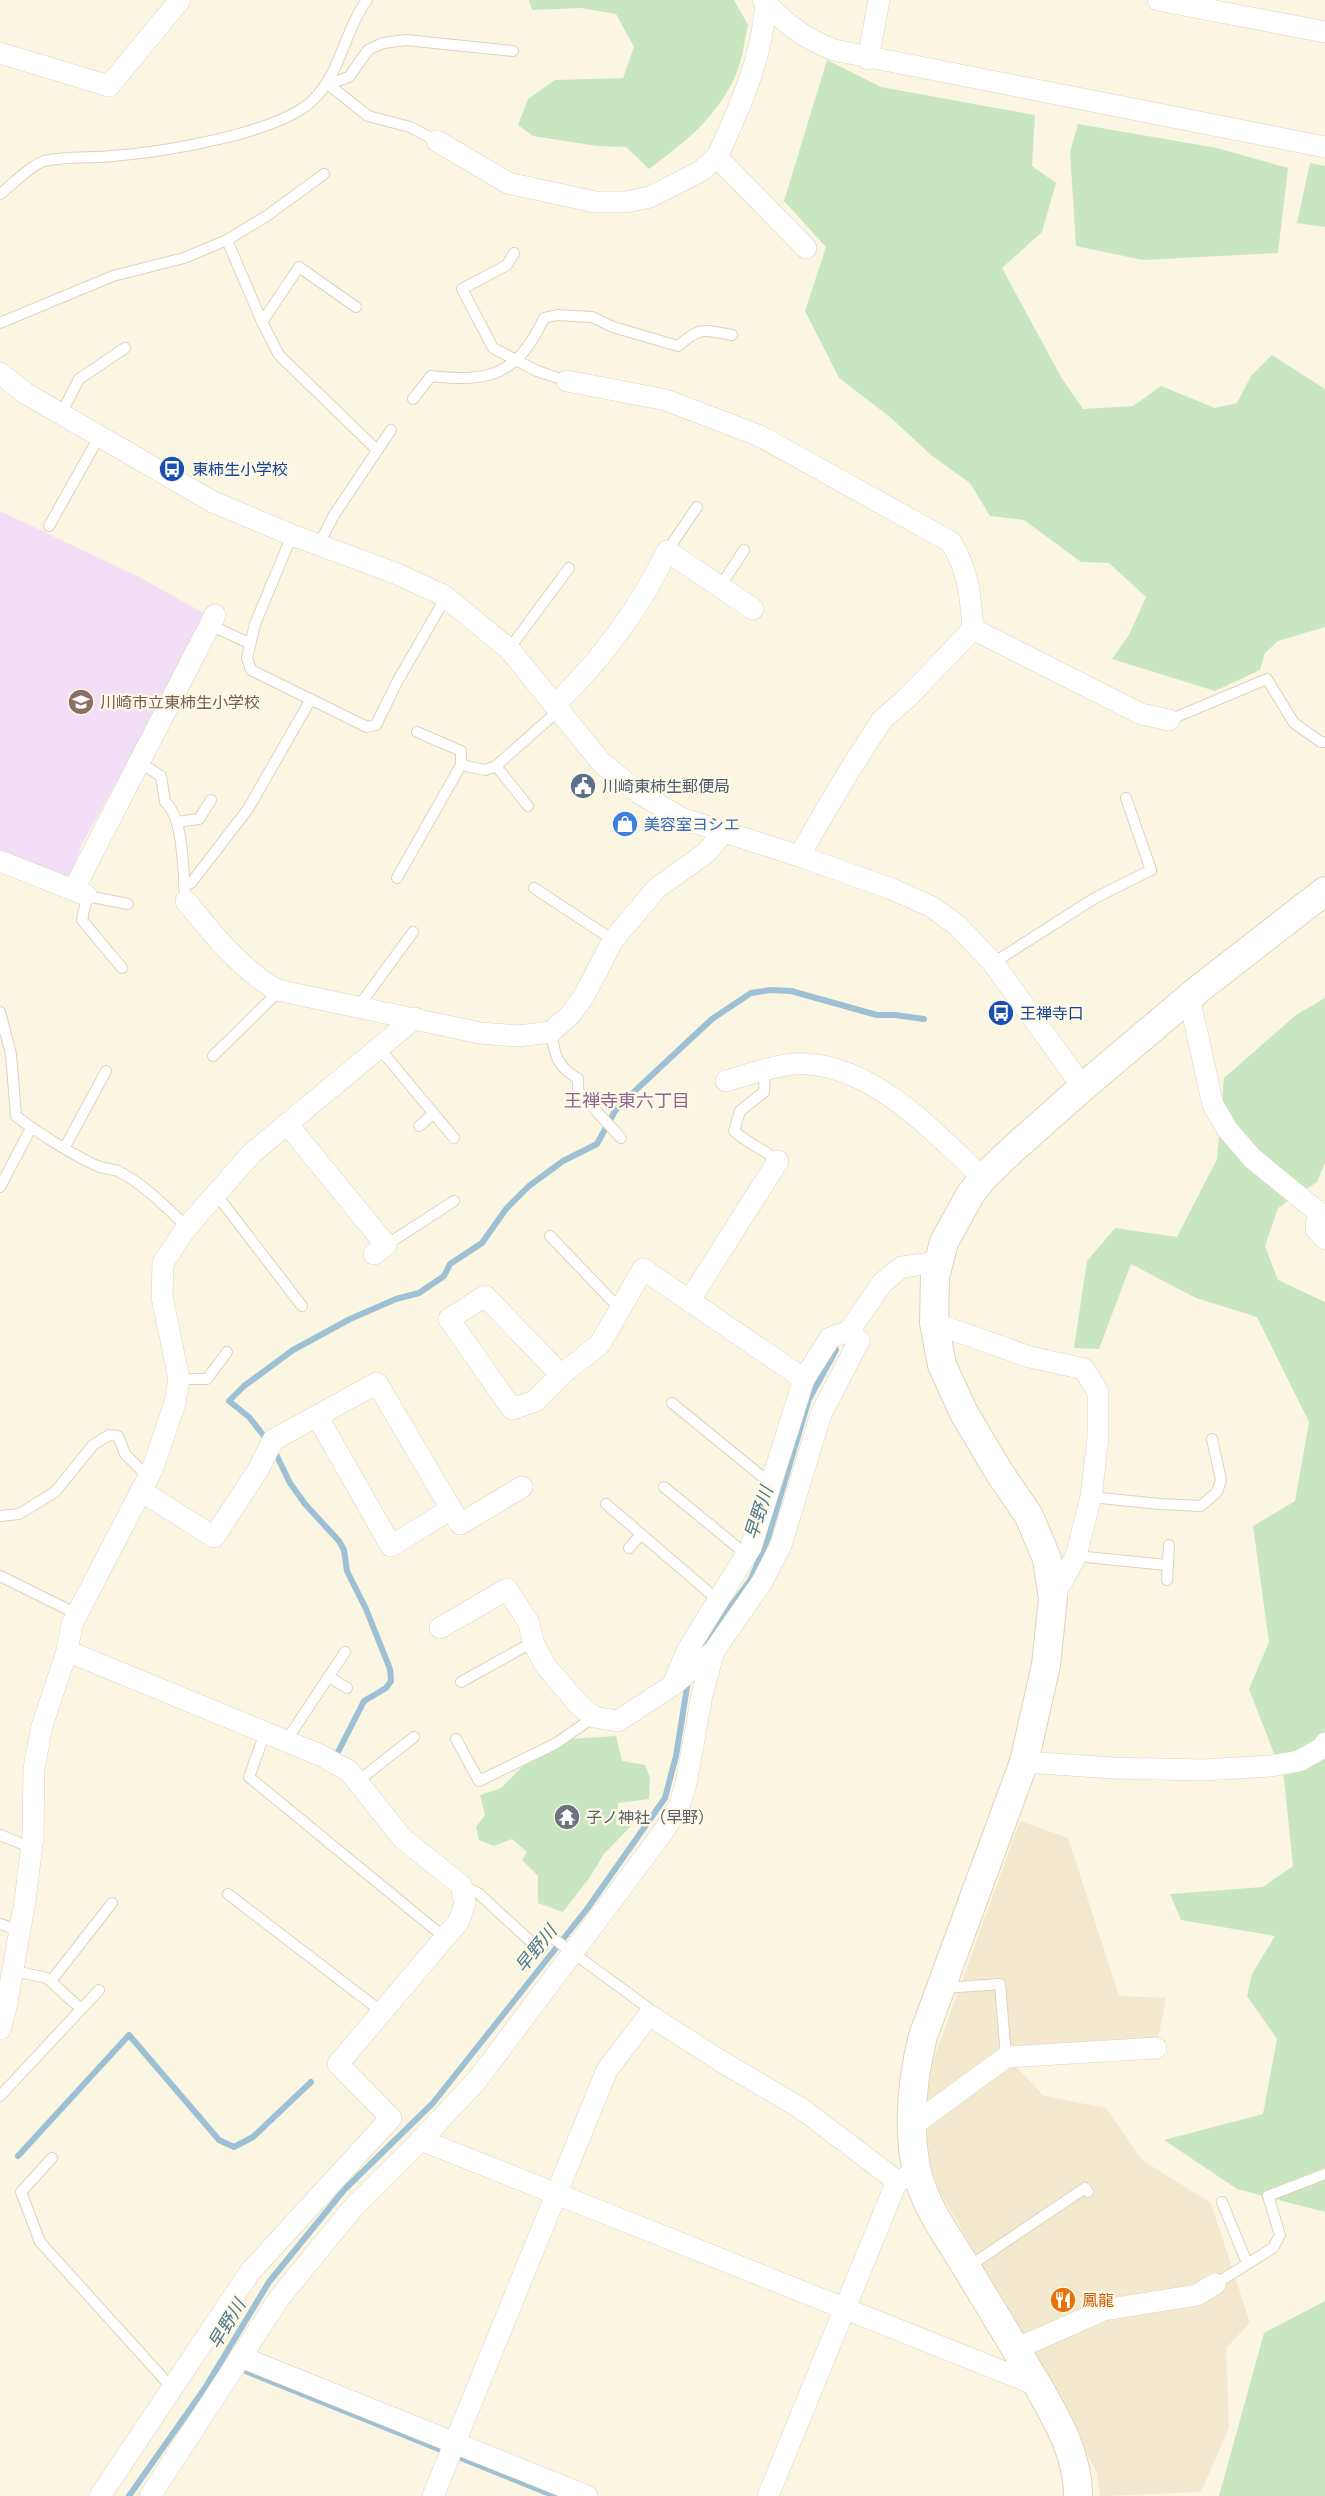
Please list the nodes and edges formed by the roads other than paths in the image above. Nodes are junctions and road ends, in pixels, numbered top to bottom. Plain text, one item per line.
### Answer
1 (180, 0) edge
2 (367, 0) edge
3 (879, 0) edge
4 (1158, 0) edge
5 (765, 2) edge
6 (1325, 32) edge
7 (513, 51) dead end
8 (0, 53) edge
9 (868, 59) junction
10 (328, 84) junction
11 (437, 141) joint
12 (1325, 147) edge
13 (717, 158) junction
14 (324, 174) dead end
15 (0, 194) edge
16 (227, 240) junction
17 (806, 249) dead end
18 (514, 253) dead end
19 (356, 307) dead end
20 (262, 322) junction
21 (0, 323) edge
22 (732, 335) dead end
23 (125, 348) dead end
24 (515, 361) junction
25 (0, 373) edge
26 (567, 381) joint
27 (413, 399) dead end
28 (61, 414) junction
29 (391, 430) dead end
30 (99, 437) junction
31 (377, 450) junction
32 (697, 507) dead end
33 (49, 526) dead end
34 (292, 535) junction
35 (319, 544) junction
36 (744, 550) dead end
37 (667, 551) junction
38 (569, 568) dead end
39 (720, 588) junction
40 (446, 597) junction
41 (753, 609) dead end
42 (212, 620) joint
43 (973, 629) junction
44 (249, 643) junction
45 (509, 649) junction
46 (311, 699) junction
47 (556, 707) junction
48 (1169, 720) joint
49 (417, 732) dead end
50 (1325, 742) edge
51 (139, 762) junction
52 (461, 765) junction
53 (496, 766) junction
54 (1126, 798) dead end
55 (211, 800) dead end
56 (528, 806) dead end
57 (177, 822) junction
58 (723, 832) junction
59 (799, 856) junction
60 (0, 861) edge
61 (397, 878) dead end
62 (534, 888) dead end
63 (1325, 891) edge
64 (80, 892) junction
65 (185, 893) junction
66 (128, 904) dead end
67 (413, 932) dead end
68 (613, 940) junction
69 (993, 963) junction
70 (122, 968) dead end
71 (277, 990) junction
72 (1189, 997) junction
73 (359, 1006) junction
74 (0, 1012) edge
75 (415, 1018) junction
76 (551, 1032) junction
77 (380, 1049) junction
78 (213, 1056) dead end
79 (765, 1070) junction
80 (106, 1071) dead end
81 (726, 1081) dead end
82 (1083, 1086) junction
83 (433, 1114) junction
84 (288, 1125) junction
85 (419, 1126) dead end
86 (31, 1128) junction
87 (454, 1138) dead end
88 (621, 1138) dead end
89 (65, 1147) junction
90 (778, 1161) joint
91 (983, 1178) junction
92 (0, 1187) edge
93 (216, 1194) junction
94 (454, 1201) dead end
95 (187, 1227) junction
96 (550, 1236) dead end
97 (1325, 1239) edge
98 (380, 1250) joint
99 (939, 1262) junction
100 (689, 1300) junction
101 (302, 1306) dead end
102 (619, 1308) junction
103 (934, 1323) junction
104 (849, 1331) junction
105 (227, 1352) dead end
106 (561, 1375) junction
107 (804, 1378) junction
108 (179, 1379) junction
109 (672, 1403) dead end
110 (317, 1416) junction
111 (1212, 1439) dead end
112 (770, 1483) junction
113 (145, 1484) junction
114 (522, 1487) dead end
115 (664, 1488) dead end
116 (1091, 1497) junction
117 (606, 1504) dead end
118 (451, 1509) junction
119 (0, 1516) edge
120 (641, 1534) junction
121 (1169, 1545) dead end
122 (629, 1548) dead end
123 (747, 1555) junction
124 (1076, 1556) junction
125 (1167, 1565) junction
126 (0, 1576) edge
127 (1167, 1580) dead end
128 (1053, 1598) junction
129 (719, 1601) junction
130 (77, 1614) junction
131 (440, 1628) dead end
132 (534, 1642) junction
133 (67, 1651) junction
134 (345, 1652) dead end
135 (708, 1657) junction
136 (329, 1677) junction
137 (461, 1682) dead end
138 (675, 1682) junction
139 (347, 1688) dead end
140 (594, 1718) junction
141 (265, 1733) junction
142 (414, 1737) dead end
143 (456, 1739) dead end
144 (286, 1741) junction
145 (1325, 1743) edge
146 (1024, 1762) junction
147 (358, 1781) junction
148 (0, 1835) edge
149 (32, 1848) junction
150 (461, 1885) junction
151 (228, 1894) dead end
152 (112, 1903) dead end
153 (0, 1923) edge
154 (20, 1931) junction
155 (444, 1937) junction
156 (570, 1950) junction
157 (14, 1971) junction
158 (51, 1981) junction
159 (941, 1988) junction
160 (99, 1990) dead end
161 (81, 2009) junction
162 (382, 2012) junction
163 (649, 2014) junction
164 (0, 2029) edge
165 (1156, 2048) dead end
166 (1006, 2056) junction
167 (0, 2096) edge
168 (912, 2126) junction
169 (421, 2140) junction
170 (52, 2158) dead end
171 (1325, 2174) edge
172 (907, 2177) junction
173 (1088, 2192) dead end
174 (556, 2194) junction
175 (1222, 2202) dead end
176 (1247, 2263) junction
177 (966, 2268) junction
178 (1215, 2284) joint
179 (845, 2309) junction
180 (1016, 2349) junction
181 (241, 2357) junction
182 (1037, 2385) junction
183 (172, 2388) junction
184 (455, 2443) junction
185 (100, 2496) edge
186 (150, 2496) edge
187 (434, 2496) edge
188 (587, 2496) edge
189 (768, 2496) edge
190 (1078, 2496) edge

1 - 8 street
2 - 10 lane
3 - 9 street
4 - 6 street
5 - 9 street
5 - 13 street
7 - 10 lane
9 - 12 street
10 - 11 lane
10 - 15 lane
11 - 13 street
13 - 17 street
14 - 16 lane
16 - 20 lane
16 - 21 lane
18 - 24 lane
19 - 20 lane
20 - 31 lane
22 - 24 lane
23 - 28 lane
24 - 26 lane
24 - 27 lane
25 - 28 street
26 - 43 street
28 - 30 street
29 - 31 lane
30 - 33 lane
30 - 34 street
31 - 35 lane
32 - 37 lane
34 - 35 street
34 - 44 lane
35 - 40 street
36 - 39 lane
37 - 39 street
37 - 47 street
38 - 45 lane
39 - 41 street
40 - 45 street
40 - 46 lane
42 - 44 lane
42 - 51 street
43 - 48 street
43 - 59 street
44 - 46 lane
45 - 47 street
46 - 65 lane
47 - 53 lane
47 - 58 street
48 - 50 lane
49 - 52 lane
51 - 57 lane
51 - 64 street
52 - 53 lane
52 - 61 lane
53 - 56 lane
54 - 69 lane
55 - 57 lane
57 - 65 lane
58 - 59 street
58 - 68 street
59 - 69 street
60 - 64 street
62 - 68 lane
63 - 72 street
64 - 66 lane
64 - 70 lane
65 - 71 street
67 - 73 lane
68 - 76 street
69 - 82 street
71 - 73 street
71 - 78 lane
72 - 82 street
72 - 97 street
73 - 75 street
74 - 86 lane
75 - 76 street
75 - 77 street
76 - 88 lane
77 - 83 lane
77 - 84 street
79 - 81 street
79 - 90 lane
79 - 91 street
80 - 89 lane
82 - 91 street
83 - 85 lane
83 - 87 lane
84 - 93 street
84 - 98 street
86 - 89 lane
86 - 92 lane
89 - 95 lane
90 - 100 street
91 - 99 street
93 - 95 street
93 - 101 lane
94 - 98 lane
95 - 108 street
96 - 102 lane
99 - 103 street
99 - 104 street
100 - 102 street
100 - 107 street
102 - 106 street
103 - 116 street
103 - 128 street
104 - 107 street
104 - 135 street
105 - 108 lane
106 - 106 street
107 - 112 street
108 - 113 street
109 - 112 lane
110 - 113 street
110 - 118 street
110 - 118 street
111 - 116 lane
112 - 123 street
113 - 119 lane
113 - 130 street
114 - 118 street
115 - 123 lane
116 - 124 street
117 - 120 lane
120 - 122 lane
120 - 129 lane
121 - 125 lane
123 - 129 street
124 - 125 lane
124 - 128 street
125 - 127 lane
126 - 130 lane
128 - 146 street
129 - 138 street
130 - 133 street
131 - 132 street
132 - 137 lane
132 - 140 street
133 - 141 street
133 - 149 street
134 - 136 lane
135 - 138 street
135 - 156 street
136 - 139 lane
136 - 144 lane
138 - 140 street
140 - 143 lane
141 - 144 street
141 - 155 lane
142 - 147 lane
144 - 147 street
145 - 146 street
146 - 159 street
147 - 150 street
148 - 149 lane
149 - 154 street
150 - 155 street
150 - 156 lane
151 - 162 lane
152 - 158 lane
153 - 154 lane
154 - 157 street
155 - 162 street
156 - 163 lane
156 - 169 street
157 - 158 lane
157 - 164 street
158 - 161 lane
159 - 166 lane
159 - 168 street
160 - 161 lane
161 - 167 lane
162 - 183 street
163 - 172 street
163 - 174 street
165 - 166 street
166 - 168 street
168 - 172 street
169 - 174 street
169 - 181 street
170 - 183 lane
171 - 176 lane
172 - 177 street
172 - 179 street
173 - 177 lane
174 - 179 street
174 - 184 street
175 - 176 lane
176 - 178 lane
177 - 180 street
178 - 180 street
179 - 182 street
179 - 189 street
180 - 182 street
181 - 184 street
181 - 186 street
182 - 190 street
183 - 185 street
184 - 187 street
184 - 188 street

